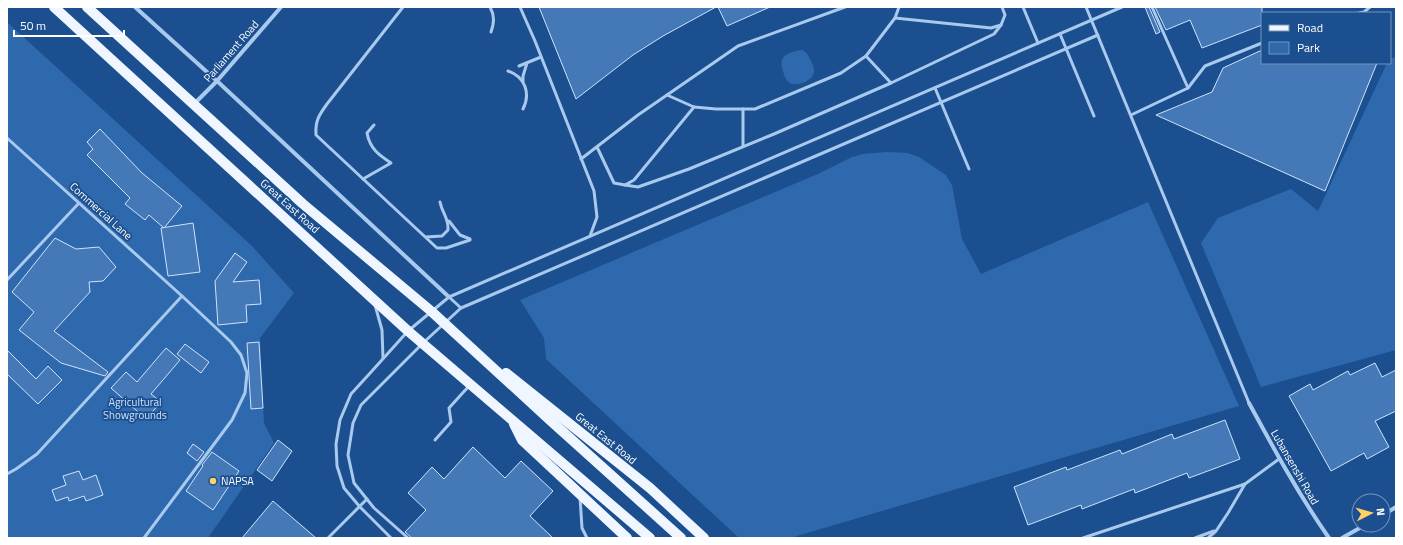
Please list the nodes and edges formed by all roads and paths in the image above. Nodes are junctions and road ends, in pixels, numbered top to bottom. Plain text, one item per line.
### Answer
1 (54, 7) edge
2 (87, 7) edge
3 (135, 7) edge
4 (281, 7) edge
5 (403, 7) edge
6 (490, 7) edge
7 (520, 7) edge
8 (845, 7) edge
9 (899, 7) edge
10 (1002, 7) edge
11 (1023, 7) edge
12 (1086, 7) edge
13 (1122, 7) edge
14 (1152, 7) edge
15 (895, 18) junction
16 (1092, 20) junction
17 (1001, 25) junction
18 (492, 32) dead end
19 (1060, 34) junction
20 (1098, 35) junction
21 (1038, 43) junction
22 (1261, 43) edge
23 (1066, 48) junction
24 (866, 56) junction
25 (541, 57) junction
26 (527, 63) junction
27 (519, 66) dead end
28 (508, 71) dead end
29 (217, 81) junction
30 (523, 82) junction
31 (891, 83) junction
32 (934, 88) junction
33 (1188, 88) junction
34 (667, 95) junction
35 (941, 102) junction
36 (194, 105) junction
37 (694, 107) junction
38 (523, 109) dead end
39 (743, 109) junction
40 (1131, 115) junction
41 (1094, 116) dead end
42 (374, 125) dead end
43 (7, 138) edge
44 (597, 146) junction
45 (743, 146) junction
46 (581, 159) junction
47 (969, 169) dead end
48 (363, 179) junction
49 (625, 185) junction
50 (440, 202) dead end
51 (78, 203) junction
52 (449, 221) junction
53 (590, 236) junction
54 (425, 237) junction
55 (7, 280) edge
56 (182, 296) junction
57 (449, 297) junction
58 (374, 299) junction
59 (461, 308) junction
60 (431, 311) junction
61 (444, 323) junction
62 (408, 331) junction
63 (423, 343) junction
64 (383, 358) junction
65 (487, 363) junction
66 (470, 384) junction
67 (1249, 403) joint
68 (512, 420) junction
69 (435, 440) dead end
70 (1279, 459) junction
71 (7, 474) edge
72 (1245, 484) junction
73 (579, 494) junction
74 (367, 499) junction
75 (360, 507) junction
76 (1216, 531) junction
77 (1351, 533) edge
78 (144, 538) edge
79 (328, 538) edge
80 (391, 538) edge
81 (408, 538) edge
82 (587, 538) edge
83 (627, 538) edge
84 (650, 538) edge
85 (681, 538) edge
86 (704, 538) edge
87 (1083, 538) edge
88 (1195, 538) edge
89 (1208, 538) edge
90 (1329, 538) edge
91 (1342, 538) edge

1 - 58 main road, Great East Road
2 - 36 main road, Great East Road
3 - 29 street
4 - 29 street, Parliament Road
5 - 48 lane
6 - 18 lane
7 - 25 lane
8 - 34 lane
9 - 15 lane
10 - 17 lane
11 - 21 lane
12 - 16 lane
13 - 16 lane
14 - 33 lane
15 - 17 lane
15 - 24 lane
16 - 19 lane
16 - 20 lane
17 - 31 lane
19 - 21 lane
19 - 23 lane
20 - 23 lane
20 - 40 lane
21 - 32 lane
22 - 33 lane
23 - 35 lane
23 - 41 lane
24 - 31 lane
24 - 39 lane
25 - 26 lane
25 - 46 lane
26 - 27 lane
26 - 30 lane
28 - 30 lane
29 - 36 street, Parliament Road
29 - 57 street
30 - 38 lane
31 - 45 lane
32 - 35 lane
32 - 53 lane
33 - 40 lane
34 - 37 lane
34 - 44 lane
35 - 47 lane
35 - 59 lane
36 - 60 main road, Great East Road
37 - 39 lane
37 - 49 lane
39 - 45 lane
40 - 67 lane
42 - 48 lane
43 - 51 lane, Commercial Lane
44 - 46 lane
44 - 49 lane
45 - 49 lane
46 - 53 lane
48 - 54 lane
50 - 52 lane
51 - 55 lane
51 - 56 lane, Commercial Lane
52 - 54 lane
52 - 54 lane
53 - 57 lane
56 - 71 lane
56 - 78 lane, Commercial Lane
57 - 59 lane
57 - 60 lane
58 - 62 main road, Great East Road
58 - 64 lane
59 - 61 lane
60 - 61 main road, Great East Road
60 - 62 lane
61 - 63 lane
61 - 65 main road, Great East Road
62 - 63 main road, Great East Road
62 - 64 lane
63 - 66 main road, Great East Road
63 - 74 lane
64 - 75 lane
65 - 85 main road, Great East Road
65 - 86 main road, Great East Road
66 - 68 main road, Great East Road
66 - 69 lane
67 - 70 street, Lubansenshi Road
68 - 73 main road, Great East Road
68 - 84 main road, Great East Road
70 - 72 lane
70 - 90 street, Lubansenshi Road
72 - 76 lane
72 - 87 lane
73 - 82 lane
73 - 83 main road, Great East Road
74 - 75 lane
74 - 81 lane
75 - 79 lane
75 - 80 lane
76 - 88 lane
76 - 89 lane
77 - 91 street

